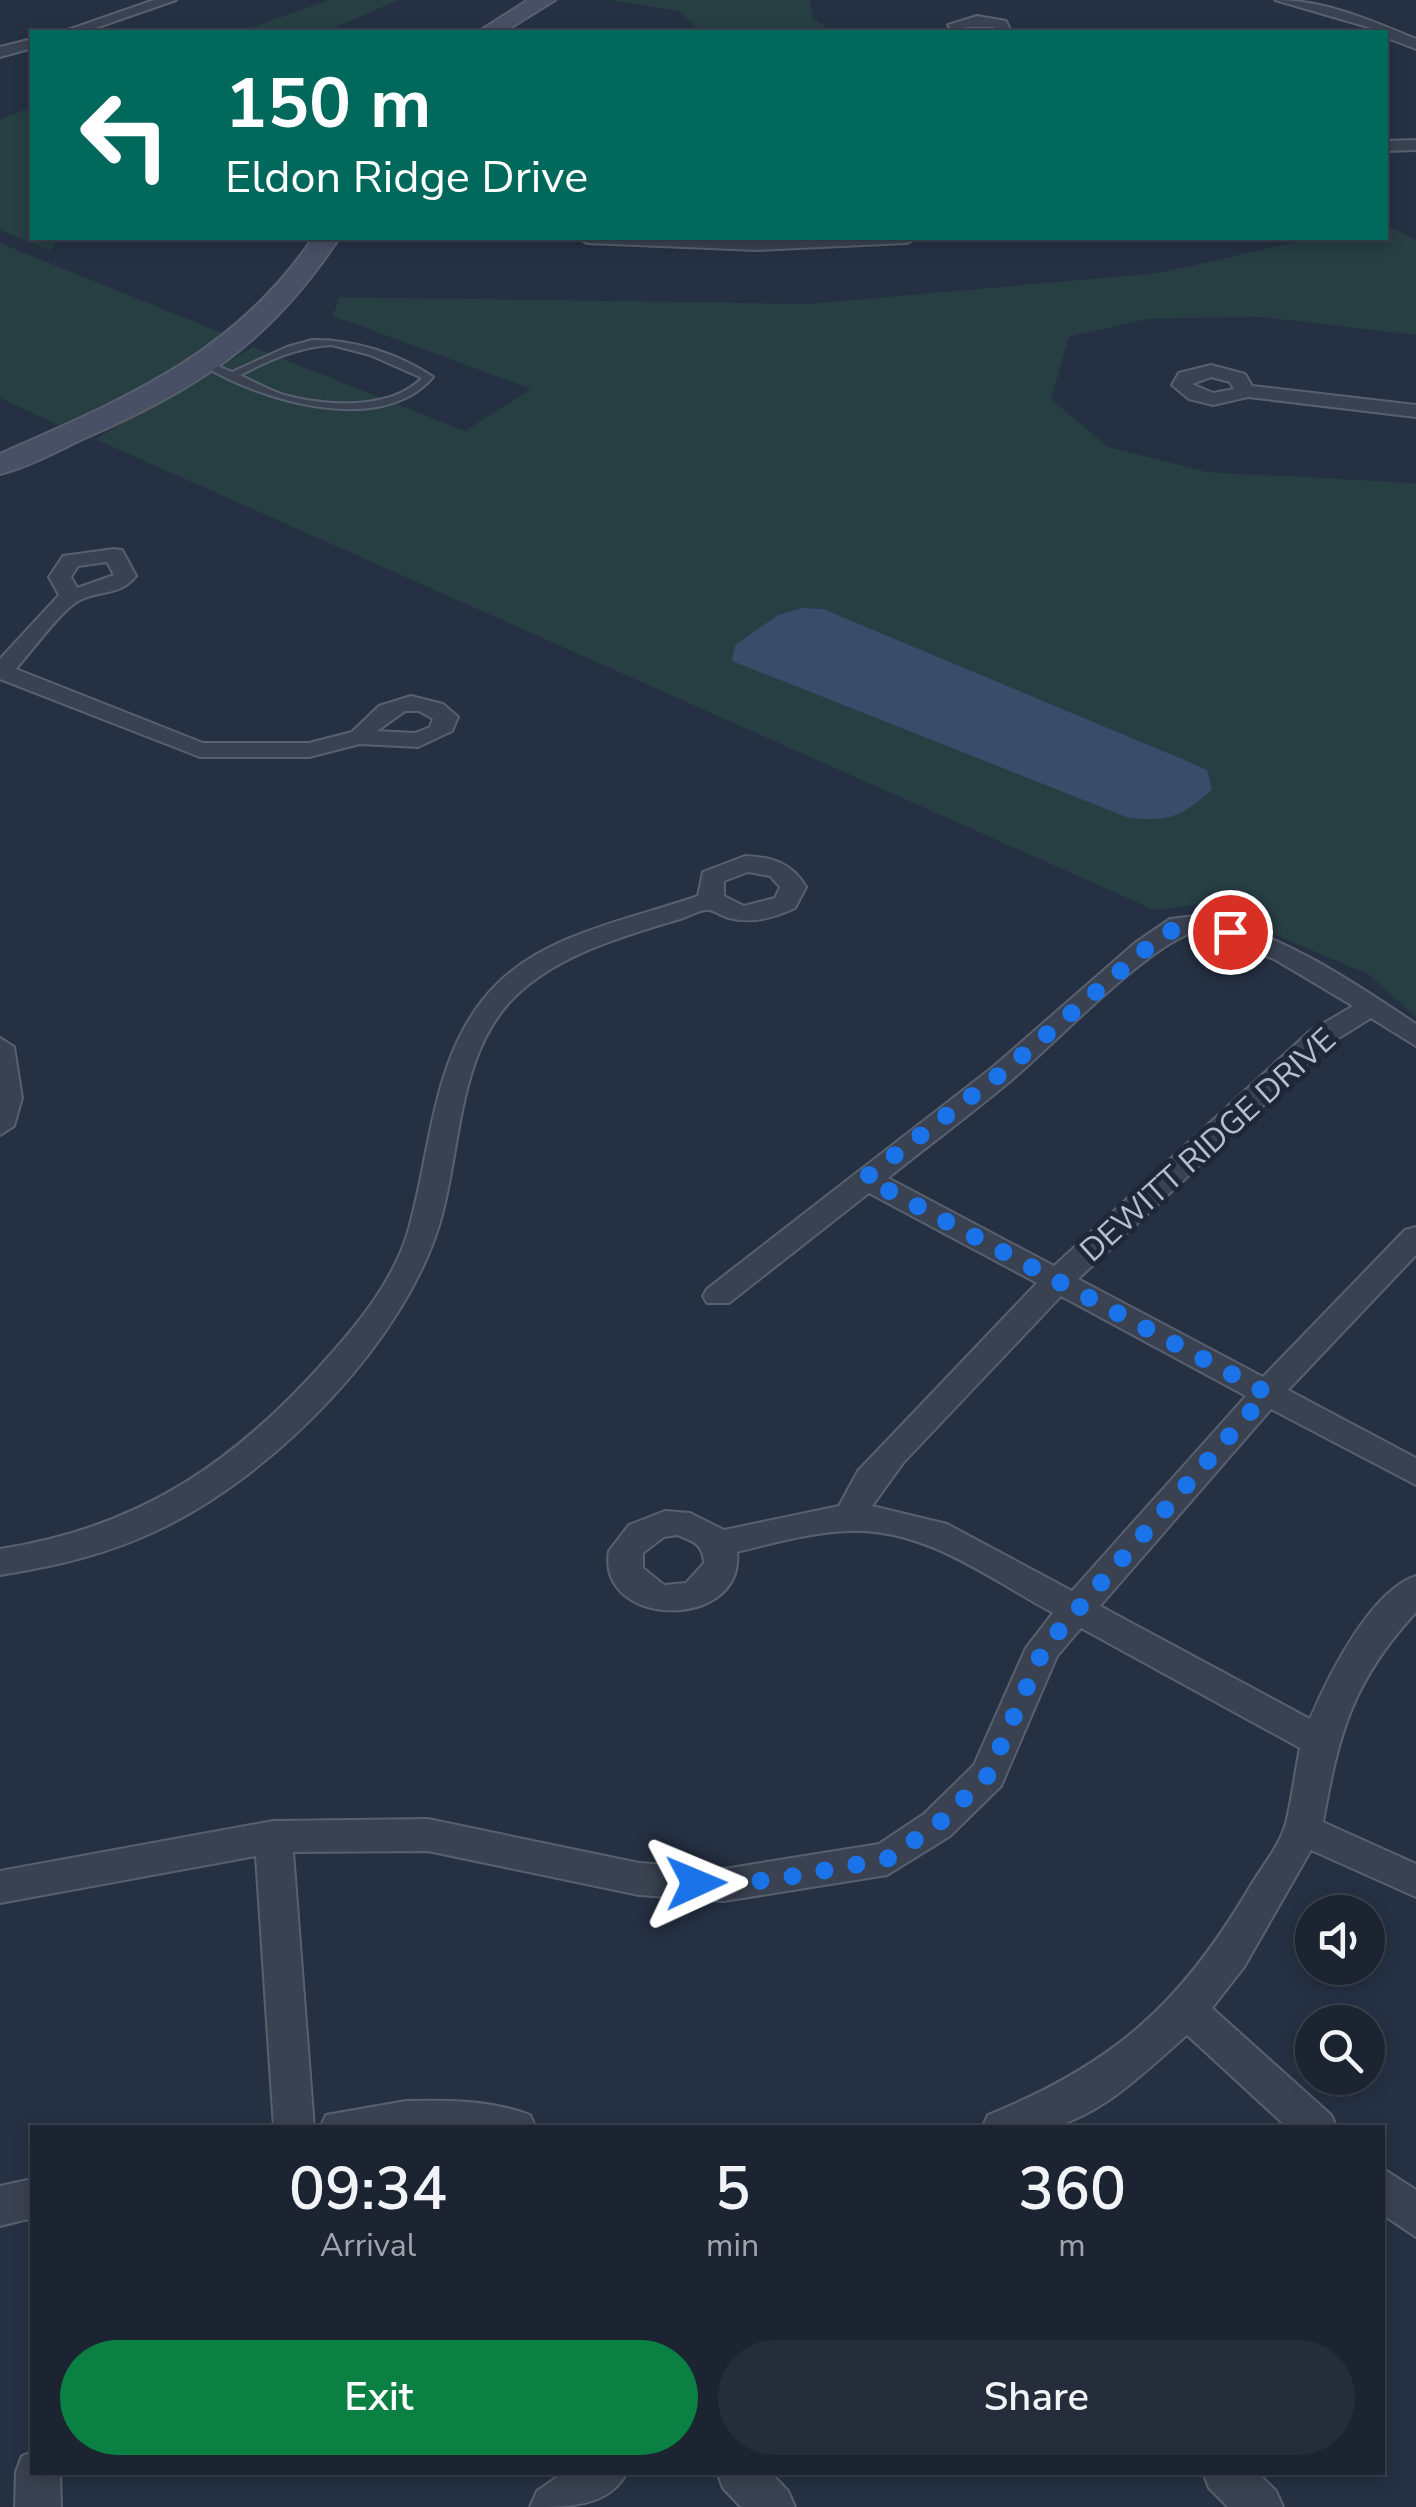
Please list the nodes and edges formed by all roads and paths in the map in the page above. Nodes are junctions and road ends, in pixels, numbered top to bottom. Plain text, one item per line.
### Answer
1 (169, 0) edge
2 (544, 0) edge
3 (1282, 0) edge
4 (959, 22) edge
5 (76, 30) edge
6 (493, 30) edge
7 (1003, 30) edge
8 (1381, 30) edge
9 (1388, 33) edge
10 (30, 44) edge
11 (1416, 44) edge
12 (0, 52) edge
13 (1388, 146) edge
14 (1416, 146) edge
15 (325, 240) edge
16 (636, 240) edge
17 (864, 240) edge
18 (206, 364) junction
19 (235, 374) junction
20 (1245, 390) dead end
21 (1416, 411) edge
22 (0, 466) edge
23 (70, 596) dead end
24 (1, 671) edge
25 (360, 737) dead end
26 (712, 900) dead end
27 (1372, 1006) junction
28 (1416, 1037) edge
29 (0, 1048) edge
30 (0, 1126) edge
31 (865, 1178) junction
32 (1416, 1237) edge
33 (1058, 1280) junction
34 (718, 1296) dead end
35 (1267, 1393) junction
36 (1416, 1473) edge
37 (851, 1514) junction
38 (719, 1544) dead end
39 (0, 1562) edge
40 (1412, 1603) edge
41 (1077, 1611) junction
42 (1319, 1741) junction
43 (1303, 1830) junction
44 (273, 1837) junction
45 (1416, 1881) edge
46 (0, 1887) edge
47 (1188, 2010) junction
48 (294, 2125) edge
49 (357, 2125) edge
50 (502, 2125) edge
51 (1009, 2125) edge
52 (1314, 2125) edge
53 (1385, 2190) edge
54 (30, 2199) edge
55 (0, 2206) edge
56 (1416, 2217) edge
57 (38, 2475) edge
58 (601, 2475) edge
59 (742, 2475) edge
60 (1228, 2475) edge
61 (38, 2507) edge
62 (553, 2507) edge
63 (772, 2507) edge
64 (1260, 2507) edge

1 - 5 street
2 - 6 main road
3 - 8 street
4 - 7 street
9 - 11 street
10 - 12 street
13 - 14 street
15 - 18 main road
16 - 17 street
18 - 19 lane
18 - 22 main road
19 - 19 lane
20 - 21 street
23 - 24 street
24 - 25 street
26 - 39 street
27 - 28 street
27 - 31 street
27 - 33 street, DEWITT RIDGE DRIVE
29 - 30 street
31 - 33 street
31 - 34 street
32 - 35 street
33 - 35 street
33 - 37 street, DEWITT RIDGE DRIVE
35 - 36 street
35 - 41 street
37 - 38 street
37 - 41 street
40 - 42 street
41 - 42 street
41 - 44 street
42 - 43 street
43 - 45 street
43 - 47 street
44 - 46 street
44 - 48 street
47 - 51 street
47 - 52 street
49 - 50 street
53 - 56 street
54 - 55 street
57 - 61 street
58 - 62 street
59 - 63 street
60 - 64 street

